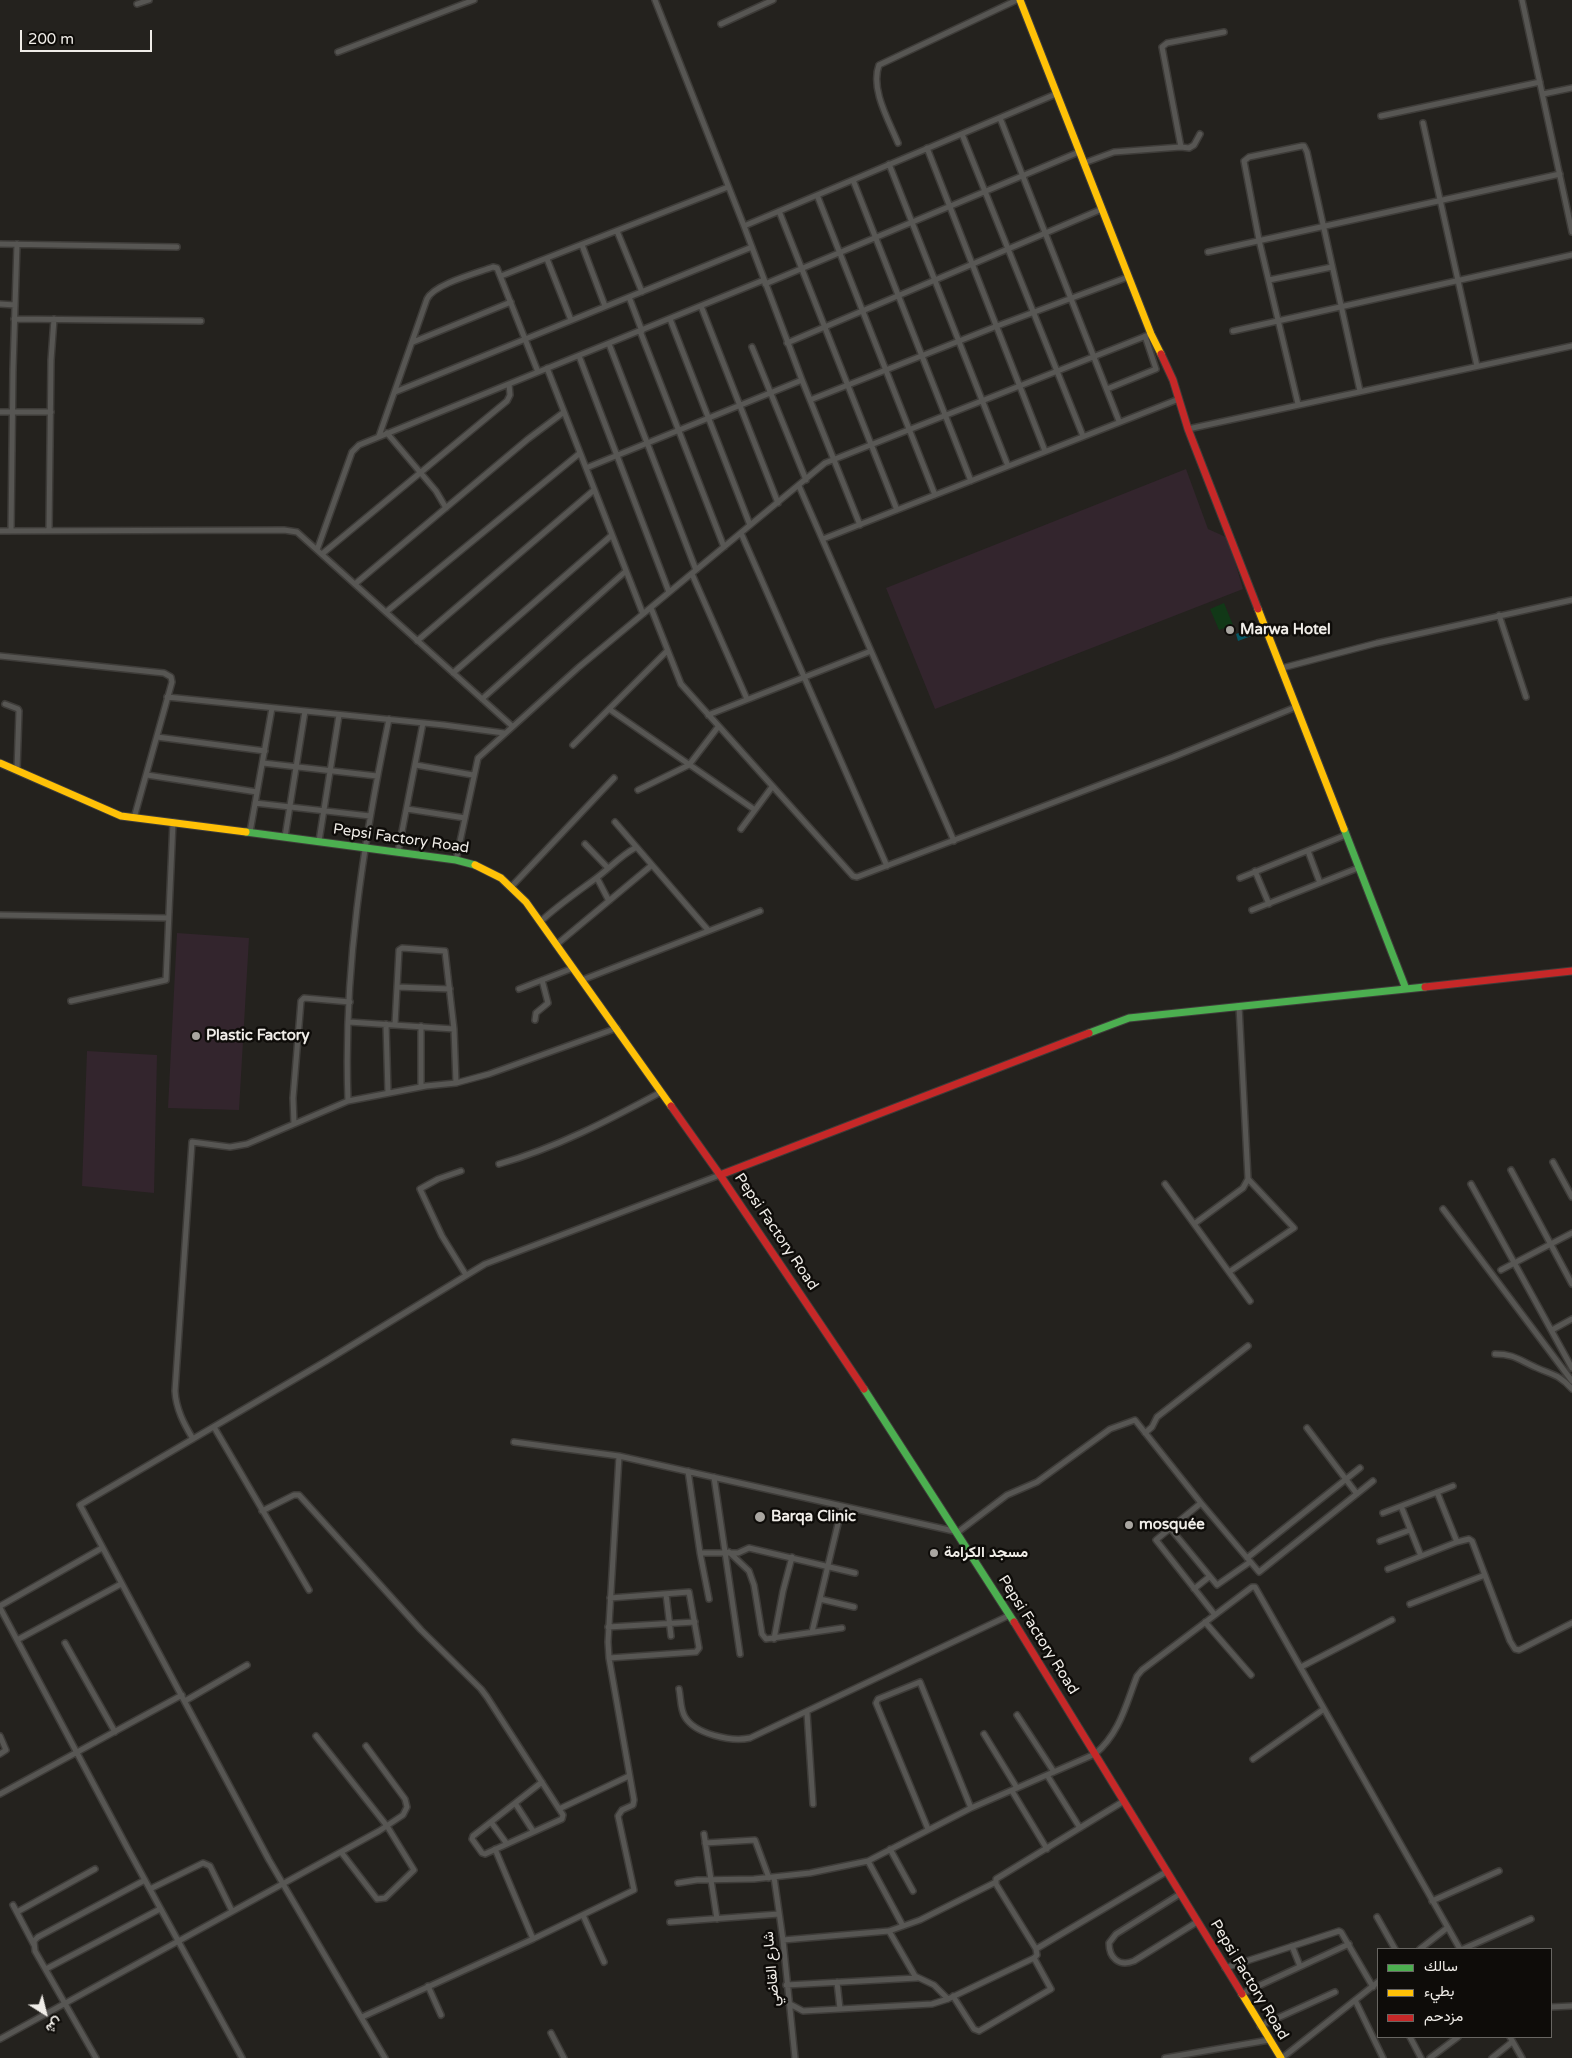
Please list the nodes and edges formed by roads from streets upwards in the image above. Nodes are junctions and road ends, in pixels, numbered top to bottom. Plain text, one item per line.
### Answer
1 (149, 0) edge
2 (474, 0) edge
3 (655, 0) edge
4 (773, 0) edge
5 (1019, 0) edge
6 (1522, 0) edge
7 (137, 4) dead end
8 (721, 24) dead end
9 (1224, 32) dead end
10 (338, 52) dead end
11 (1540, 82) junction
12 (1572, 88) edge
13 (1056, 94) junction
14 (1542, 94) junction
15 (1381, 116) dead end
16 (1000, 118) junction
17 (1422, 123) dead end
18 (962, 134) junction
19 (1200, 134) dead end
20 (898, 143) dead end
21 (1181, 147) junction
22 (927, 148) junction
23 (1079, 152) junction
24 (1084, 163) junction
25 (890, 164) junction
26 (1560, 174) junction
27 (1024, 176) junction
28 (853, 180) junction
29 (728, 187) junction
30 (986, 192) junction
31 (816, 195) junction
32 (1440, 200) junction
33 (950, 207) junction
34 (1102, 209) junction
35 (780, 211) junction
36 (1570, 217) edge
37 (912, 222) junction
38 (744, 226) junction
39 (1323, 226) junction
40 (617, 231) junction
41 (1572, 232) edge
42 (1046, 233) junction
43 (876, 238) junction
44 (1260, 240) junction
45 (0, 244) edge
46 (16, 244) junction
47 (582, 245) junction
48 (752, 246) junction
49 (177, 247) dead end
50 (1008, 249) junction
51 (1208, 252) dead end
52 (839, 253) junction
53 (1572, 255) edge
54 (547, 259) junction
55 (973, 264) junction
56 (1332, 267) junction
57 (802, 269) junction
58 (501, 276) junction
59 (1128, 277) junction
60 (935, 280) junction
61 (1269, 280) junction
62 (1457, 280) junction
63 (765, 282) junction
64 (642, 292) junction
65 (899, 296) junction
66 (629, 297) junction
67 (1071, 298) junction
68 (511, 302) junction
69 (0, 304) edge
70 (14, 305) junction
71 (605, 306) junction
72 (701, 306) junction
73 (1340, 306) junction
74 (862, 311) junction
75 (1032, 313) junction
76 (14, 318) junction
77 (54, 319) junction
78 (670, 319) junction
79 (571, 320) junction
80 (1278, 320) junction
81 (201, 321) dead end
82 (997, 326) junction
83 (825, 327) junction
84 (641, 331) junction
85 (1233, 331) dead end
86 (1148, 335) junction
87 (525, 338) junction
88 (413, 342) junction
89 (958, 342) junction
90 (787, 343) junction
91 (609, 344) junction
92 (1572, 346) edge
93 (752, 347) dead end
94 (579, 356) junction
95 (1094, 356) junction
96 (922, 357) junction
97 (1477, 366) junction
98 (547, 368) junction
99 (886, 371) junction
100 (1057, 371) junction
101 (538, 372) junction
102 (802, 380) junction
103 (508, 384) junction
104 (848, 386) junction
105 (1020, 386) junction
106 (1107, 389) junction
107 (1360, 391) junction
108 (395, 392) junction
109 (771, 393) junction
110 (1179, 399) junction
111 (810, 400) junction
112 (982, 400) junction
113 (1298, 404) junction
114 (740, 406) junction
115 (0, 412) edge
116 (12, 412) junction
117 (51, 412) junction
118 (564, 412) junction
119 (945, 415) junction
120 (709, 418) junction
121 (1119, 422) junction
122 (908, 429) junction
123 (1188, 429) junction
124 (678, 430) junction
125 (387, 433) junction
126 (379, 436) junction
127 (1083, 436) junction
128 (647, 442) junction
129 (871, 444) junction
130 (1046, 451) junction
131 (580, 453) junction
132 (617, 455) junction
133 (834, 458) junction
134 (1008, 466) junction
135 (586, 468) junction
136 (420, 473) junction
137 (806, 480) junction
138 (971, 481) junction
139 (799, 486) junction
140 (594, 490) junction
141 (935, 495) junction
142 (778, 503) junction
143 (446, 508) junction
144 (897, 510) junction
145 (750, 525) junction
146 (860, 525) junction
147 (0, 531) edge
148 (11, 531) junction
149 (49, 531) junction
150 (741, 533) junction
151 (612, 535) junction
152 (823, 539) junction
153 (724, 547) junction
154 (320, 552) junction
155 (626, 571) junction
156 (694, 572) junction
157 (355, 584) junction
158 (669, 592) junction
159 (1572, 600) edge
160 (651, 608) junction
161 (386, 612) junction
162 (643, 614) junction
163 (1499, 615) junction
164 (417, 640) junction
165 (667, 651) junction
166 (871, 651) junction
167 (0, 656) edge
168 (1282, 668) junction
169 (453, 673) junction
170 (805, 678) junction
171 (168, 697) junction
172 (1526, 697) dead end
173 (482, 699) junction
174 (747, 699) junction
175 (5, 704) dead end
176 (1296, 707) junction
177 (272, 708) junction
178 (609, 709) junction
179 (305, 711) junction
180 (338, 715) junction
181 (708, 715) junction
182 (389, 719) junction
183 (423, 722) junction
184 (512, 726) junction
185 (718, 727) junction
186 (504, 733) junction
187 (157, 737) junction
188 (573, 745) dead end
189 (265, 751) junction
190 (0, 763) edge
191 (263, 763) junction
192 (689, 764) junction
193 (416, 766) junction
194 (296, 767) junction
195 (17, 770) junction
196 (329, 770) junction
197 (147, 775) junction
198 (473, 775) junction
199 (377, 776) junction
200 (614, 778) dead end
201 (772, 786) junction
202 (638, 790) dead end
203 (257, 792) junction
204 (255, 803) junction
205 (289, 806) junction
206 (407, 809) junction
207 (323, 810) junction
208 (755, 810) junction
209 (370, 816) junction
210 (134, 818) junction
211 (465, 818) junction
212 (172, 822) junction
213 (615, 822) dead end
214 (741, 829) dead end
215 (250, 832) junction
216 (1346, 835) junction
217 (285, 837) junction
218 (954, 840) junction
219 (319, 841) junction
220 (585, 844) dead end
221 (366, 847) junction
222 (635, 848) junction
223 (1308, 850) junction
224 (398, 852) junction
225 (456, 860) junction
226 (652, 865) junction
227 (887, 866) junction
228 (608, 868) junction
229 (1358, 868) junction
230 (1255, 871) junction
231 (597, 878) junction
232 (1240, 878) dead end
233 (1320, 883) junction
234 (512, 886) junction
235 (608, 901) junction
236 (1269, 904) junction
237 (1252, 910) dead end
238 (760, 911) dead end
239 (0, 915) edge
240 (168, 918) junction
241 (540, 922) junction
242 (708, 930) junction
243 (556, 944) junction
244 (573, 968) junction
245 (1572, 971) edge
246 (542, 980) junction
247 (582, 980) junction
248 (397, 987) junction
249 (450, 989) junction
250 (519, 989) dead end
251 (1406, 989) junction
252 (71, 1000) dead end
253 (350, 1002) junction
254 (1239, 1006) junction
255 (535, 1020) dead end
256 (349, 1022) junction
257 (386, 1024) junction
258 (395, 1024) junction
259 (421, 1026) junction
260 (617, 1028) junction
261 (454, 1030) junction
262 (456, 1083) junction
263 (421, 1087) junction
264 (661, 1092) junction
265 (388, 1093) junction
266 (348, 1101) junction
267 (294, 1124) junction
268 (1553, 1162) dead end
269 (499, 1164) dead end
270 (1511, 1170) dead end
271 (461, 1171) dead end
272 (720, 1175) junction
273 (1248, 1179) junction
274 (1165, 1184) dead end
275 (1471, 1184) dead end
276 (1572, 1197) edge
277 (1443, 1208) dead end
278 (1194, 1224) junction
279 (1572, 1232) edge
280 (1551, 1244) junction
281 (1516, 1262) junction
282 (1501, 1270) dead end
283 (1229, 1272) junction
284 (466, 1275) junction
285 (1572, 1284) edge
286 (1250, 1301) dead end
287 (1572, 1319) edge
288 (1552, 1330) junction
289 (1248, 1346) dead end
290 (1494, 1354) dead end
291 (1572, 1368) edge
292 (1566, 1372) junction
293 (1560, 1377) junction
294 (1572, 1381) edge
295 (1572, 1389) edge
296 (214, 1427) junction
297 (1307, 1428) dead end
298 (1145, 1432) junction
299 (193, 1439) junction
300 (514, 1442) dead end
301 (619, 1456) junction
302 (1360, 1468) dead end
303 (688, 1471) junction
304 (714, 1477) junction
305 (1345, 1479) junction
306 (1373, 1480) dead end
307 (1453, 1486) dead end
308 (1437, 1492) junction
309 (1357, 1494) junction
310 (1201, 1504) junction
311 (842, 1506) junction
312 (1401, 1506) junction
313 (262, 1511) junction
314 (1383, 1513) dead end
315 (1170, 1528) junction
316 (1410, 1530) junction
317 (958, 1532) junction
318 (1380, 1541) dead end
319 (1457, 1542) junction
320 (102, 1548) junction
321 (727, 1552) junction
322 (700, 1554) junction
323 (1421, 1556) junction
324 (792, 1557) junction
325 (1248, 1560) junction
326 (827, 1566) junction
327 (1388, 1569) dead end
328 (855, 1573) dead end
329 (1485, 1576) junction
330 (1209, 1577) junction
331 (121, 1584) junction
332 (1194, 1589) junction
333 (309, 1590) dead end
334 (666, 1594) junction
335 (610, 1598) junction
336 (708, 1599) dead end
337 (820, 1599) junction
338 (1410, 1604) dead end
339 (0, 1607) edge
340 (854, 1607) dead end
341 (1010, 1615) junction
342 (1215, 1615) junction
343 (1392, 1620) dead end
344 (695, 1622) junction
345 (1205, 1622) junction
346 (1572, 1623) edge
347 (669, 1624) junction
348 (608, 1627) junction
349 (842, 1628) dead end
350 (812, 1632) junction
351 (671, 1636) dead end
352 (774, 1639) junction
353 (17, 1640) junction
354 (65, 1643) dead end
355 (740, 1654) dead end
356 (609, 1658) junction
357 (247, 1665) dead end
358 (1301, 1667) junction
359 (1251, 1675) dead end
360 (679, 1689) dead end
361 (182, 1695) junction
362 (185, 1701) junction
363 (1324, 1709) junction
364 (807, 1713) junction
365 (1017, 1715) dead end
366 (115, 1732) junction
367 (984, 1734) dead end
368 (0, 1736) edge
369 (316, 1736) dead end
370 (366, 1746) dead end
371 (77, 1752) junction
372 (0, 1754) edge
373 (1095, 1754) junction
374 (1253, 1759) dead end
375 (1054, 1772) junction
376 (1047, 1774) junction
377 (630, 1776) junction
378 (542, 1782) junction
379 (1014, 1790) junction
380 (0, 1794) edge
381 (1124, 1801) junction
382 (515, 1803) junction
383 (813, 1804) dead end
384 (971, 1808) junction
385 (559, 1809) junction
386 (491, 1822) junction
387 (387, 1826) junction
388 (1080, 1828) junction
389 (928, 1829) junction
390 (533, 1831) junction
391 (704, 1834) dead end
392 (705, 1843) junction
393 (507, 1844) junction
394 (890, 1849) junction
395 (1047, 1849) junction
396 (495, 1850) junction
397 (341, 1852) junction
398 (868, 1860) junction
399 (95, 1869) dead end
400 (1499, 1871) dead end
401 (1166, 1872) junction
402 (772, 1878) junction
403 (145, 1880) junction
404 (710, 1880) junction
405 (996, 1882) junction
406 (283, 1883) junction
407 (678, 1883) dead end
408 (150, 1890) junction
409 (913, 1890) dead end
410 (1180, 1894) junction
411 (1432, 1900) junction
412 (13, 1906) dead end
413 (160, 1909) junction
414 (232, 1911) junction
415 (17, 1912) junction
416 (779, 1914) junction
417 (583, 1915) junction
418 (1377, 1916) dead end
419 (717, 1918) junction
420 (1531, 1919) dead end
421 (670, 1922) dead end
422 (1197, 1922) junction
423 (903, 1926) junction
424 (1447, 1928) junction
425 (889, 1931) junction
426 (533, 1939) junction
427 (783, 1940) junction
428 (178, 1942) junction
429 (1349, 1944) junction
430 (34, 1946) junction
431 (1292, 1946) junction
432 (1394, 1948) edge
433 (1421, 1948) edge
434 (1461, 1948) edge
435 (1464, 1948) edge
436 (1036, 1949) junction
437 (1034, 1958) junction
438 (604, 1962) dead end
439 (1300, 1966) junction
440 (1225, 1968) junction
441 (46, 1970) junction
442 (917, 1978) junction
443 (836, 1982) junction
444 (1377, 1983) edge
445 (786, 1985) junction
446 (428, 1986) junction
447 (1373, 1987) junction
448 (1335, 1992) dead end
449 (1241, 1994) junction
450 (951, 1997) junction
451 (1355, 2000) junction
452 (66, 2003) junction
453 (788, 2003) junction
454 (1572, 2006) edge
455 (1552, 2007) edge
456 (840, 2009) junction
457 (441, 2015) dead end
458 (362, 2017) junction
459 (1260, 2026) junction
460 (551, 2033) dead end
461 (1411, 2038) edge
462 (1457, 2038) edge
463 (0, 2039) edge
464 (1511, 2039) edge
465 (1269, 2040) junction
466 (96, 2058) edge
467 (242, 2058) edge
468 (385, 2058) edge
469 (564, 2058) edge
470 (795, 2058) edge
471 (1165, 2058) edge
472 (1282, 2058) edge
473 (1383, 2058) edge
474 (1421, 2058) edge
475 (1430, 2058) edge
476 (1492, 2058) edge
477 (1522, 2058) edge

1 - 7 street
2 - 10 street
3 - 29 street
4 - 8 street
5 - 13 street
5 - 20 street
6 - 11 street
9 - 21 street
11 - 14 street
11 - 15 street
12 - 14 street
13 - 16 street
13 - 23 street
14 - 26 street
16 - 18 street
16 - 27 street
17 - 32 street
18 - 22 street
18 - 30 street
19 - 21 street
21 - 24 street
22 - 25 street
22 - 33 street
23 - 24 street
23 - 27 street
24 - 34 street
25 - 28 street
25 - 37 street
26 - 32 street
26 - 36 street
27 - 30 street
27 - 42 street
28 - 31 street
28 - 43 street
29 - 38 street
29 - 40 street
30 - 33 street
30 - 50 street
31 - 35 street
31 - 52 street
32 - 39 street
32 - 62 street
33 - 37 street
33 - 55 street
34 - 42 street
34 - 59 street
35 - 38 street
35 - 57 street
36 - 41 street
37 - 43 street
37 - 60 street
38 - 48 street
39 - 44 street
39 - 44 street
39 - 56 street
40 - 47 street
40 - 64 street
42 - 50 street
42 - 67 street
43 - 52 street
43 - 65 street
44 - 51 street
44 - 61 street
45 - 46 street
46 - 49 street
46 - 70 street
47 - 54 street
47 - 71 street
48 - 63 street
48 - 64 street
50 - 55 street
50 - 75 street
52 - 57 street
52 - 74 street
53 - 62 street
54 - 58 street
54 - 79 street
55 - 60 street
55 - 82 street
56 - 61 street
56 - 73 street
57 - 63 street
57 - 83 street
58 - 68 street
58 - 88 street
59 - 67 street
59 - 86 street
60 - 65 street
60 - 89 street
61 - 80 street
62 - 73 street
62 - 97 street
63 - 72 street
63 - 90 street
64 - 66 street
65 - 74 street
65 - 96 street
66 - 71 street
66 - 84 street
67 - 75 street
67 - 95 street
68 - 87 street
68 - 88 street
69 - 70 street
70 - 76 street
71 - 79 street
72 - 78 street
72 - 114 street
73 - 80 street
73 - 107 street
74 - 83 street
74 - 99 street
75 - 82 street
75 - 100 street
76 - 77 street
76 - 116 street
77 - 81 street
77 - 117 street
78 - 84 street
78 - 120 street
79 - 87 street
80 - 85 street
80 - 113 street
82 - 89 street
82 - 105 street
83 - 90 street
83 - 104 street
84 - 91 street
84 - 124 street
86 - 95 street
86 - 106 street
86 - 110 street
87 - 101 street
87 - 108 street
88 - 108 street
89 - 96 street
89 - 112 street
90 - 102 street
91 - 94 street
91 - 128 street
92 - 97 street
93 - 109 street
94 - 98 street
94 - 132 street
95 - 100 street
95 - 106 street
96 - 99 street
96 - 119 street
97 - 107 street
98 - 101 street
98 - 118 street
99 - 104 street
99 - 122 street
100 - 105 street
100 - 127 street
101 - 103 street
102 - 109 street
102 - 111 street
103 - 125 street
103 - 136 street
104 - 111 street
104 - 129 street
105 - 112 street
105 - 130 street
106 - 121 street
107 - 113 street
108 - 126 street
109 - 114 street
109 - 137 street
110 - 121 street
110 - 123 street
111 - 133 street
112 - 119 street
112 - 134 street
113 - 123 street
114 - 120 street
114 - 142 street
115 - 116 street
116 - 117 street
116 - 148 street
117 - 149 street
118 - 131 street
118 - 143 street
119 - 122 street
119 - 138 street
120 - 124 street
120 - 145 street
121 - 127 street
122 - 129 street
122 - 141 street
123 - 168 street
124 - 128 street
124 - 153 street
125 - 126 street
125 - 136 street
126 - 154 street
127 - 130 street
128 - 132 street
128 - 156 street
129 - 133 street
129 - 144 street
130 - 134 street
131 - 135 street
131 - 161 street
132 - 135 street
132 - 158 street
133 - 137 street
133 - 146 street
134 - 138 street
135 - 140 street
136 - 143 street
136 - 154 street
137 - 139 street
138 - 141 street
139 - 142 street
139 - 152 street
140 - 151 street
140 - 164 street
141 - 144 street
142 - 145 street
143 - 157 street
144 - 146 street
145 - 150 street
146 - 152 street
147 - 148 street
148 - 149 street
149 - 154 street
150 - 153 street
150 - 170 street
151 - 155 street
151 - 169 street
152 - 166 street
153 - 156 street
154 - 157 street
155 - 162 street
155 - 173 street
156 - 158 street
156 - 174 street
157 - 161 street
158 - 160 street
159 - 163 street
160 - 162 street
160 - 165 street
161 - 164 street
162 - 184 street
163 - 168 street
163 - 172 street
164 - 169 street
165 - 178 street
165 - 181 street
166 - 170 street
166 - 218 street
167 - 171 street
168 - 176 street
169 - 173 street
170 - 174 street
170 - 227 street
171 - 177 street
171 - 187 street
173 - 184 street
174 - 181 street
175 - 195 street
176 - 216 street
176 - 218 street
177 - 179 street
177 - 189 street
178 - 188 street
178 - 192 street
179 - 180 street
179 - 194 street
180 - 182 street
180 - 196 street
181 - 185 street
182 - 183 street
182 - 199 street
183 - 186 street
183 - 193 street
184 - 186 street
185 - 192 street
185 - 201 street
186 - 198 street
187 - 189 street
187 - 197 street
189 - 191 street
190 - 195 street, Pepsi Factory Road
191 - 194 street
191 - 203 street
192 - 202 street
192 - 208 street
193 - 198 street
193 - 206 street
194 - 196 street
194 - 205 street
195 - 210 street, Pepsi Factory Road
196 - 199 street
196 - 207 street
197 - 203 street
197 - 210 street
198 - 211 street
199 - 209 street
200 - 234 street
201 - 208 street
201 - 227 street
203 - 204 street
204 - 205 street
204 - 215 street
205 - 207 street
205 - 217 street
206 - 211 street
206 - 224 street
207 - 209 street
207 - 219 street
208 - 214 street
209 - 221 street
210 - 212 street, Pepsi Factory Road
211 - 225 street
212 - 215 street, Pepsi Factory Road
212 - 240 street
213 - 222 street
215 - 217 street, Pepsi Factory Road
216 - 223 street
216 - 229 street
217 - 219 street, Pepsi Factory Road
218 - 227 street
219 - 221 street, Pepsi Factory Road
220 - 228 street
221 - 224 street, Pepsi Factory Road
221 - 253 street
222 - 226 street
222 - 228 street
223 - 230 street
223 - 233 street
224 - 225 street, Pepsi Factory Road
225 - 234 street, Pepsi Factory Road
226 - 235 street
226 - 242 street
228 - 231 street
229 - 233 street
229 - 251 street
230 - 232 street
230 - 236 street
231 - 235 street
231 - 241 street
233 - 236 street
234 - 241 street, Pepsi Factory Road
235 - 243 street
236 - 237 street
238 - 242 street
239 - 240 street
240 - 252 street
241 - 243 street, Pepsi Factory Road
242 - 247 street
243 - 244 street, Pepsi Factory Road
244 - 246 street
244 - 247 street, Pepsi Factory Road
245 - 251 street
246 - 250 street
246 - 255 street
247 - 260 street, Pepsi Factory Road
248 - 249 street
248 - 249 street
248 - 258 street
249 - 261 street
251 - 254 street
253 - 256 street
253 - 267 street
254 - 272 street
254 - 273 street
256 - 257 street
256 - 266 street
257 - 258 street
257 - 265 street
258 - 259 street
259 - 261 street
259 - 263 street
260 - 262 street
260 - 264 street, Pepsi Factory Road
261 - 262 street
262 - 263 street
263 - 265 street
264 - 269 street
264 - 272 street, Pepsi Factory Road
265 - 266 street
266 - 267 street
267 - 299 street
268 - 276 street
270 - 280 street
271 - 284 street
272 - 284 street
272 - 317 street, Pepsi Factory Road
273 - 278 street
273 - 283 street
274 - 278 street
275 - 281 street
277 - 292 street
278 - 283 street
279 - 280 street
280 - 281 street
280 - 285 street
281 - 282 street
281 - 288 street
283 - 286 street
284 - 296 street
287 - 288 street
288 - 291 street
289 - 298 street
290 - 293 street
292 - 293 street
292 - 294 street
293 - 295 street
296 - 299 street
296 - 313 street
297 - 305 street
298 - 310 street
298 - 317 street
299 - 320 street
300 - 301 street
301 - 303 street
301 - 335 street
302 - 305 street
303 - 304 street
303 - 322 street
304 - 311 street
304 - 321 street
305 - 309 street
305 - 325 street
306 - 309 street
307 - 308 street
308 - 312 street
308 - 319 street
309 - 325 street
310 - 315 street
310 - 325 street
311 - 317 street
311 - 326 street
312 - 314 street
312 - 316 street
313 - 333 street
313 - 378 street
315 - 330 street
315 - 332 street
316 - 318 street
316 - 323 street
317 - 341 street, Pepsi Factory Road
319 - 323 street
319 - 329 street
320 - 331 street
320 - 339 street
321 - 322 street
321 - 324 street
321 - 352 street
321 - 355 street
322 - 336 street
323 - 327 street
324 - 326 street
324 - 352 street
325 - 330 street
326 - 328 street
326 - 337 street
329 - 338 street
329 - 346 street
330 - 332 street
331 - 353 street
331 - 361 street
332 - 342 street
334 - 335 street
334 - 344 street
334 - 347 street
335 - 348 street
337 - 340 street
337 - 350 street
339 - 353 street
341 - 364 street
341 - 373 street, Pepsi Factory Road
342 - 345 street
342 - 358 street
343 - 358 street
344 - 347 street
344 - 356 street
345 - 359 street
345 - 373 street
347 - 348 street
347 - 351 street
348 - 356 street
349 - 350 street
350 - 352 street
353 - 371 street
354 - 366 street
356 - 377 street
357 - 362 street
358 - 363 street
360 - 364 street
361 - 362 street
361 - 366 street
362 - 406 street
363 - 374 street
363 - 411 street
364 - 383 street
365 - 375 street
366 - 371 street
367 - 379 street
368 - 372 street
369 - 387 street
370 - 387 street
371 - 380 street
371 - 403 street
373 - 375 street
373 - 381 street, Pepsi Factory Road
375 - 376 street
376 - 379 street
376 - 388 street
377 - 385 street
377 - 417 street
378 - 382 street
378 - 385 street
379 - 384 street
379 - 395 street
381 - 388 street
381 - 401 street, Pepsi Factory Road
382 - 386 street
382 - 390 street
384 - 389 street
384 - 389 street
385 - 390 street
386 - 393 street
386 - 396 street
387 - 397 street
387 - 397 street
388 - 395 street
389 - 394 street
390 - 393 street
391 - 392 street
392 - 402 street, شارع القاضي
392 - 404 street
393 - 396 street
394 - 398 street
394 - 409 street
395 - 405 street
396 - 426 street
397 - 406 street
398 - 402 street
398 - 423 street
399 - 415 street
400 - 411 street
401 - 410 street, Pepsi Factory Road
401 - 436 street
402 - 404 street
402 - 416 street, شارع القاضي
403 - 408 street
403 - 430 street
404 - 407 street
404 - 419 street
405 - 423 street
405 - 436 street
406 - 414 street
406 - 458 street
408 - 413 street
408 - 414 street
410 - 422 street, Pepsi Factory Road
410 - 422 street
411 - 424 street
412 - 415 street
413 - 428 street
413 - 441 street
414 - 428 street
415 - 430 street
416 - 419 street
416 - 427 street, شارع القاضي
417 - 426 street
417 - 438 street
418 - 432 street
419 - 421 street
420 - 435 street
422 - 440 street, Pepsi Factory Road
423 - 425 street
424 - 433 street
424 - 434 street
425 - 427 street
425 - 442 street
426 - 446 street
427 - 445 street, شارع القاضي
428 - 452 street
428 - 467 street
429 - 431 street
429 - 439 street
429 - 447 street
430 - 441 street
431 - 439 street
431 - 440 street
436 - 437 street
437 - 450 street
437 - 450 street
439 - 449 street
440 - 449 street, Pepsi Factory Road
441 - 452 street
442 - 443 street
442 - 450 street
443 - 445 street
443 - 456 street
444 - 447 street
445 - 453 street, شارع القاضي
446 - 457 street
446 - 458 street
447 - 451 street
448 - 459 street
449 - 459 street, Pepsi Factory Road
450 - 456 street
451 - 472 street
451 - 473 street
452 - 463 street
452 - 466 street
453 - 456 street
453 - 470 street, شارع القاضي
454 - 455 street
458 - 468 street
459 - 465 street, Pepsi Factory Road
460 - 469 street
461 - 474 street
462 - 475 street
464 - 476 street
464 - 477 street
465 - 471 street
465 - 472 street, Pepsi Factory Road

